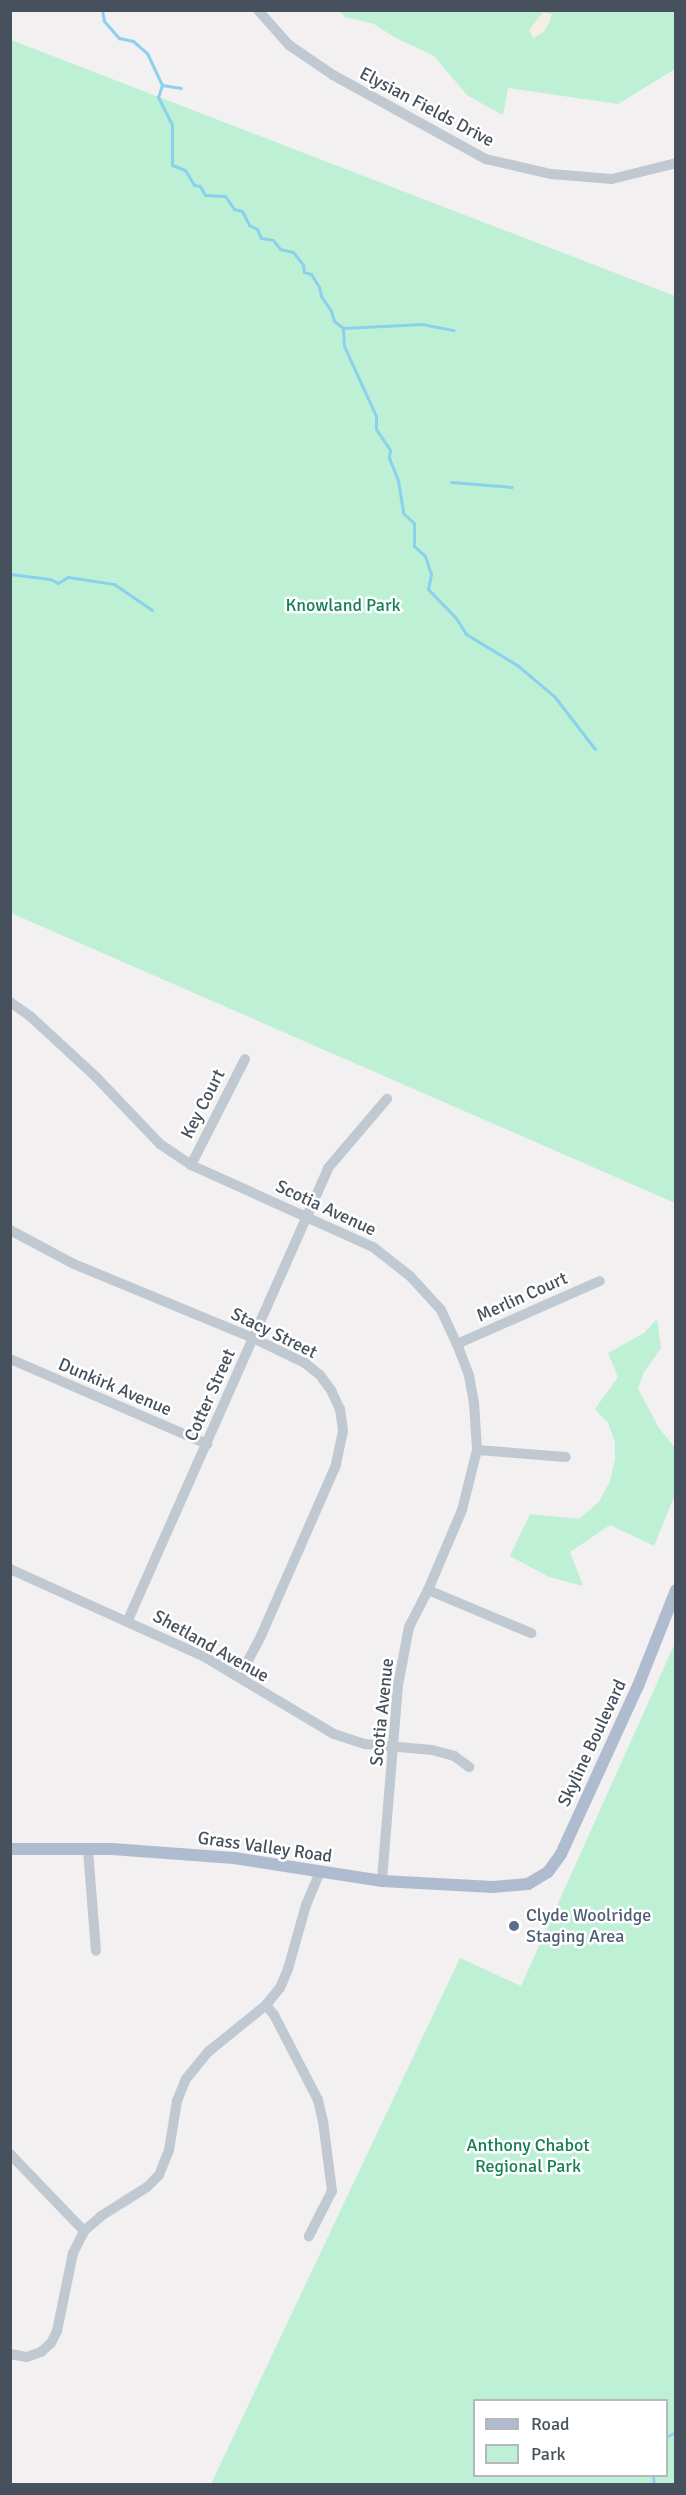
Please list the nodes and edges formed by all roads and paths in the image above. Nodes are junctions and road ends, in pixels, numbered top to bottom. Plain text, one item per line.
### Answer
1 (258, 10) edge
2 (675, 163) edge
3 (10, 1002) edge
4 (245, 1059) dead end
5 (387, 1099) dead end
6 (190, 1165) junction
7 (306, 1215) junction
8 (10, 1230) edge
9 (600, 1281) dead end
10 (253, 1338) junction
11 (457, 1344) junction
12 (10, 1359) edge
13 (207, 1444) junction
14 (477, 1450) junction
15 (566, 1457) dead end
16 (10, 1569) edge
17 (428, 1590) junction
18 (675, 1590) edge
19 (128, 1620) junction
20 (531, 1633) dead end
21 (239, 1678) junction
22 (395, 1746) junction
23 (469, 1767) dead end
24 (10, 1849) edge
25 (88, 1850) junction
26 (320, 1872) junction
27 (382, 1881) junction
28 (514, 1887) joint
29 (96, 1951) dead end
30 (266, 2005) junction
31 (10, 2154) edge
32 (84, 2231) junction
33 (309, 2236) dead end
34 (10, 2354) edge

1 - 2 street, Elysian Fields Drive
3 - 6 street, Scotia Avenue
4 - 6 street, Key Court
5 - 7 street, Cotter Street
6 - 7 street, Scotia Avenue
7 - 10 street, Cotter Street
7 - 11 street, Scotia Avenue
8 - 10 street, Stacy Street
9 - 11 street, Merlin Court
10 - 13 street, Cotter Street
10 - 21 street, Stacy Street
11 - 14 street, Scotia Avenue
12 - 13 street, Dunkirk Avenue
13 - 19 street, Cotter Street
14 - 15 street
14 - 17 street, Scotia Avenue
16 - 19 street, Shetland Avenue
17 - 20 street
17 - 22 street, Scotia Avenue
18 - 28 main road, Skyline Boulevard
19 - 21 street, Shetland Avenue
21 - 22 street, Shetland Avenue
22 - 23 street, Shetland Avenue
22 - 27 street, Scotia Avenue
24 - 25 main road, Grass Valley Road
25 - 26 main road, Grass Valley Road
25 - 29 street
26 - 27 main road, Grass Valley Road
26 - 30 street
27 - 28 main road, Grass Valley Road
30 - 32 street
30 - 33 street
31 - 32 street
32 - 34 street

